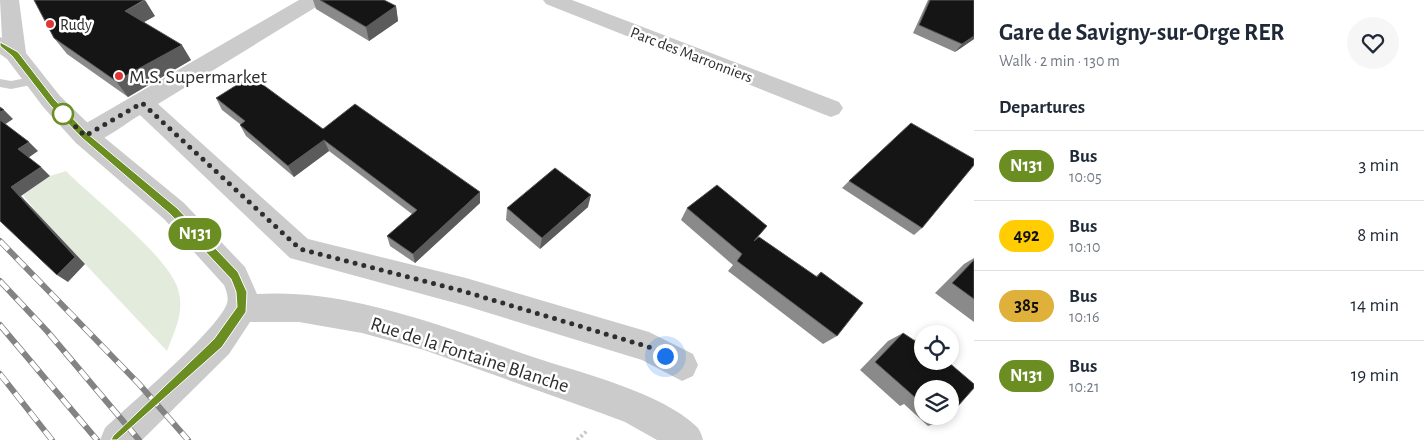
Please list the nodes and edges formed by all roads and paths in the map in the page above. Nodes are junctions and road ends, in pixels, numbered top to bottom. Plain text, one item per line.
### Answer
1 (9, 0) edge
2 (314, 0) edge
3 (553, 0) edge
4 (6, 18) edge
5 (4, 48) edge
6 (37, 80) junction
7 (0, 83) edge
8 (142, 103) junction
9 (831, 108) dead end
10 (85, 136) junction
11 (242, 308) junction
12 (682, 365) dead end
13 (591, 427) dead end
14 (117, 440) edge
15 (577, 440) edge
16 (686, 440) edge

1 - 4 street
2 - 8 street
3 - 9 street, Parc des Marronniers
4 - 5 street
5 - 6 street
6 - 7 lane
6 - 10 street
8 - 10 street
8 - 12 street
10 - 11 street
11 - 14 street
11 - 16 street, Rue de la Fontaine Blanche
13 - 15 path

